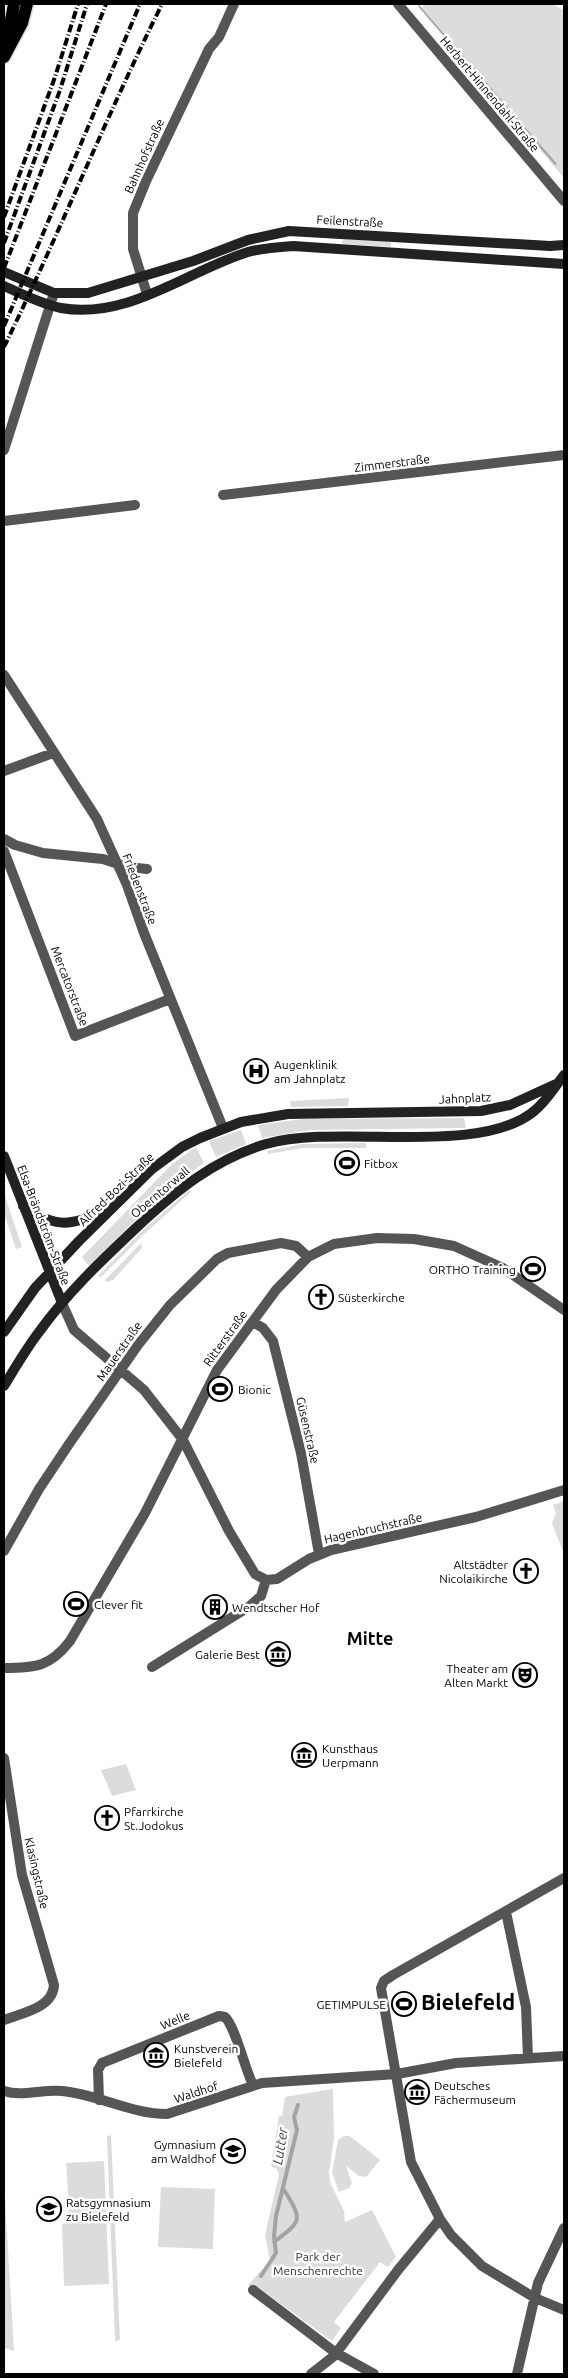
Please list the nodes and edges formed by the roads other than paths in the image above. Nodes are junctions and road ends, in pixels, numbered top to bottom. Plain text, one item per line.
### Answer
1 (14, 4) edge
2 (27, 4) edge
3 (234, 4) edge
4 (398, 4) edge
5 (4, 37) edge
6 (4, 57) edge
7 (564, 201) edge
8 (564, 245) edge
9 (564, 264) edge
10 (4, 272) edge
11 (142, 278) junction
12 (4, 286) edge
13 (54, 293) junction
14 (147, 294) junction
15 (51, 306) junction
16 (4, 450) edge
17 (564, 455) edge
18 (223, 496) dead end
19 (135, 505) dead end
20 (4, 521) edge
21 (4, 676) edge
22 (54, 753) junction
23 (4, 771) edge
24 (4, 838) edge
25 (4, 851) edge
26 (118, 864) junction
27 (147, 869) dead end
28 (170, 999) junction
29 (564, 1075) edge
30 (556, 1084) junction
31 (430, 1112) joint
32 (222, 1128) junction
33 (429, 1135) joint
34 (4, 1156) edge
35 (23, 1206) junction
36 (113, 1208) junction
37 (308, 1257) junction
38 (49, 1272) junction
39 (62, 1303) junction
40 (564, 1310) edge
41 (252, 1322) junction
42 (4, 1332) edge
43 (121, 1370) junction
44 (4, 1386) edge
45 (183, 1440) junction
46 (564, 1490) edge
47 (4, 1551) edge
48 (319, 1554) junction
49 (266, 1580) junction
50 (152, 1667) dead end
51 (4, 1668) edge
52 (4, 1758) edge
53 (564, 1878) edge
54 (506, 1912) junction
55 (4, 2020) edge
56 (564, 2056) edge
57 (528, 2058) junction
58 (397, 2074) junction
59 (253, 2085) junction
60 (4, 2092) edge
61 (99, 2100) junction
62 (440, 2220) junction
63 (564, 2228) edge
64 (253, 2290) dead end
65 (535, 2298) junction
66 (564, 2310) edge
67 (336, 2353) junction
68 (311, 2374) edge
69 (374, 2374) edge
70 (518, 2374) edge

1 - 5 main road
2 - 6 main road
3 - 11 street, Bahnhofstraße
4 - 7 street, Herbert-Hinnendahl-Straße
8 - 11 street, Feilenstraße
9 - 14 street
10 - 13 street
11 - 13 street, Feilenstraße
11 - 14 street, Bahnhofstraße
12 - 15 street
13 - 15 street
14 - 15 street
15 - 16 street
17 - 18 street, Zimmerstraße
19 - 20 street
21 - 22 street, Friedenstraße
22 - 23 street
22 - 26 street, Friedenstraße
24 - 26 street
25 - 28 street, Mercatorstraße
26 - 27 street
26 - 28 street, Friedenstraße
28 - 32 street, Friedenstraße
29 - 30 street, Jahnplatz
30 - 31 street, Jahnplatz
30 - 33 street, Jahnplatz
31 - 32 street, Alfred-Bozi-Straße
32 - 36 street, Alfred-Bozi-Straße
33 - 39 street, Oberntorwall
34 - 35 street, Elsa-Brändström-Straße
35 - 36 street
35 - 38 street, Elsa-Brändström-Straße
36 - 38 street, Alfred-Bozi-Straße
37 - 40 street, Ritterstraße
37 - 41 street, Ritterstraße
37 - 43 street, Mauerstraße
38 - 39 street, Elsa-Brändström-Straße
38 - 42 street, Alfred-Bozi-Straße
39 - 43 street
39 - 44 street, Oberntorwall
41 - 45 street, Ritterstraße
41 - 48 street, Güsenstraße
43 - 45 street
43 - 47 street, Mauerstraße
45 - 49 street
45 - 51 street, Ritterstraße
46 - 48 street, Hagenbruchstraße
48 - 49 street, Hagenbruchstraße
49 - 50 street
52 - 55 street, Klasingstraße
53 - 54 street
54 - 57 street
54 - 58 street
56 - 57 street, Waldhof
57 - 58 street, Waldhof
58 - 59 street, Waldhof
58 - 62 street
59 - 61 street, Waldhof
59 - 61 street, Welle
60 - 61 street, Waldhof
62 - 65 street
62 - 67 street
63 - 65 street
64 - 67 street
65 - 66 street
65 - 70 street
67 - 68 street
67 - 69 street

